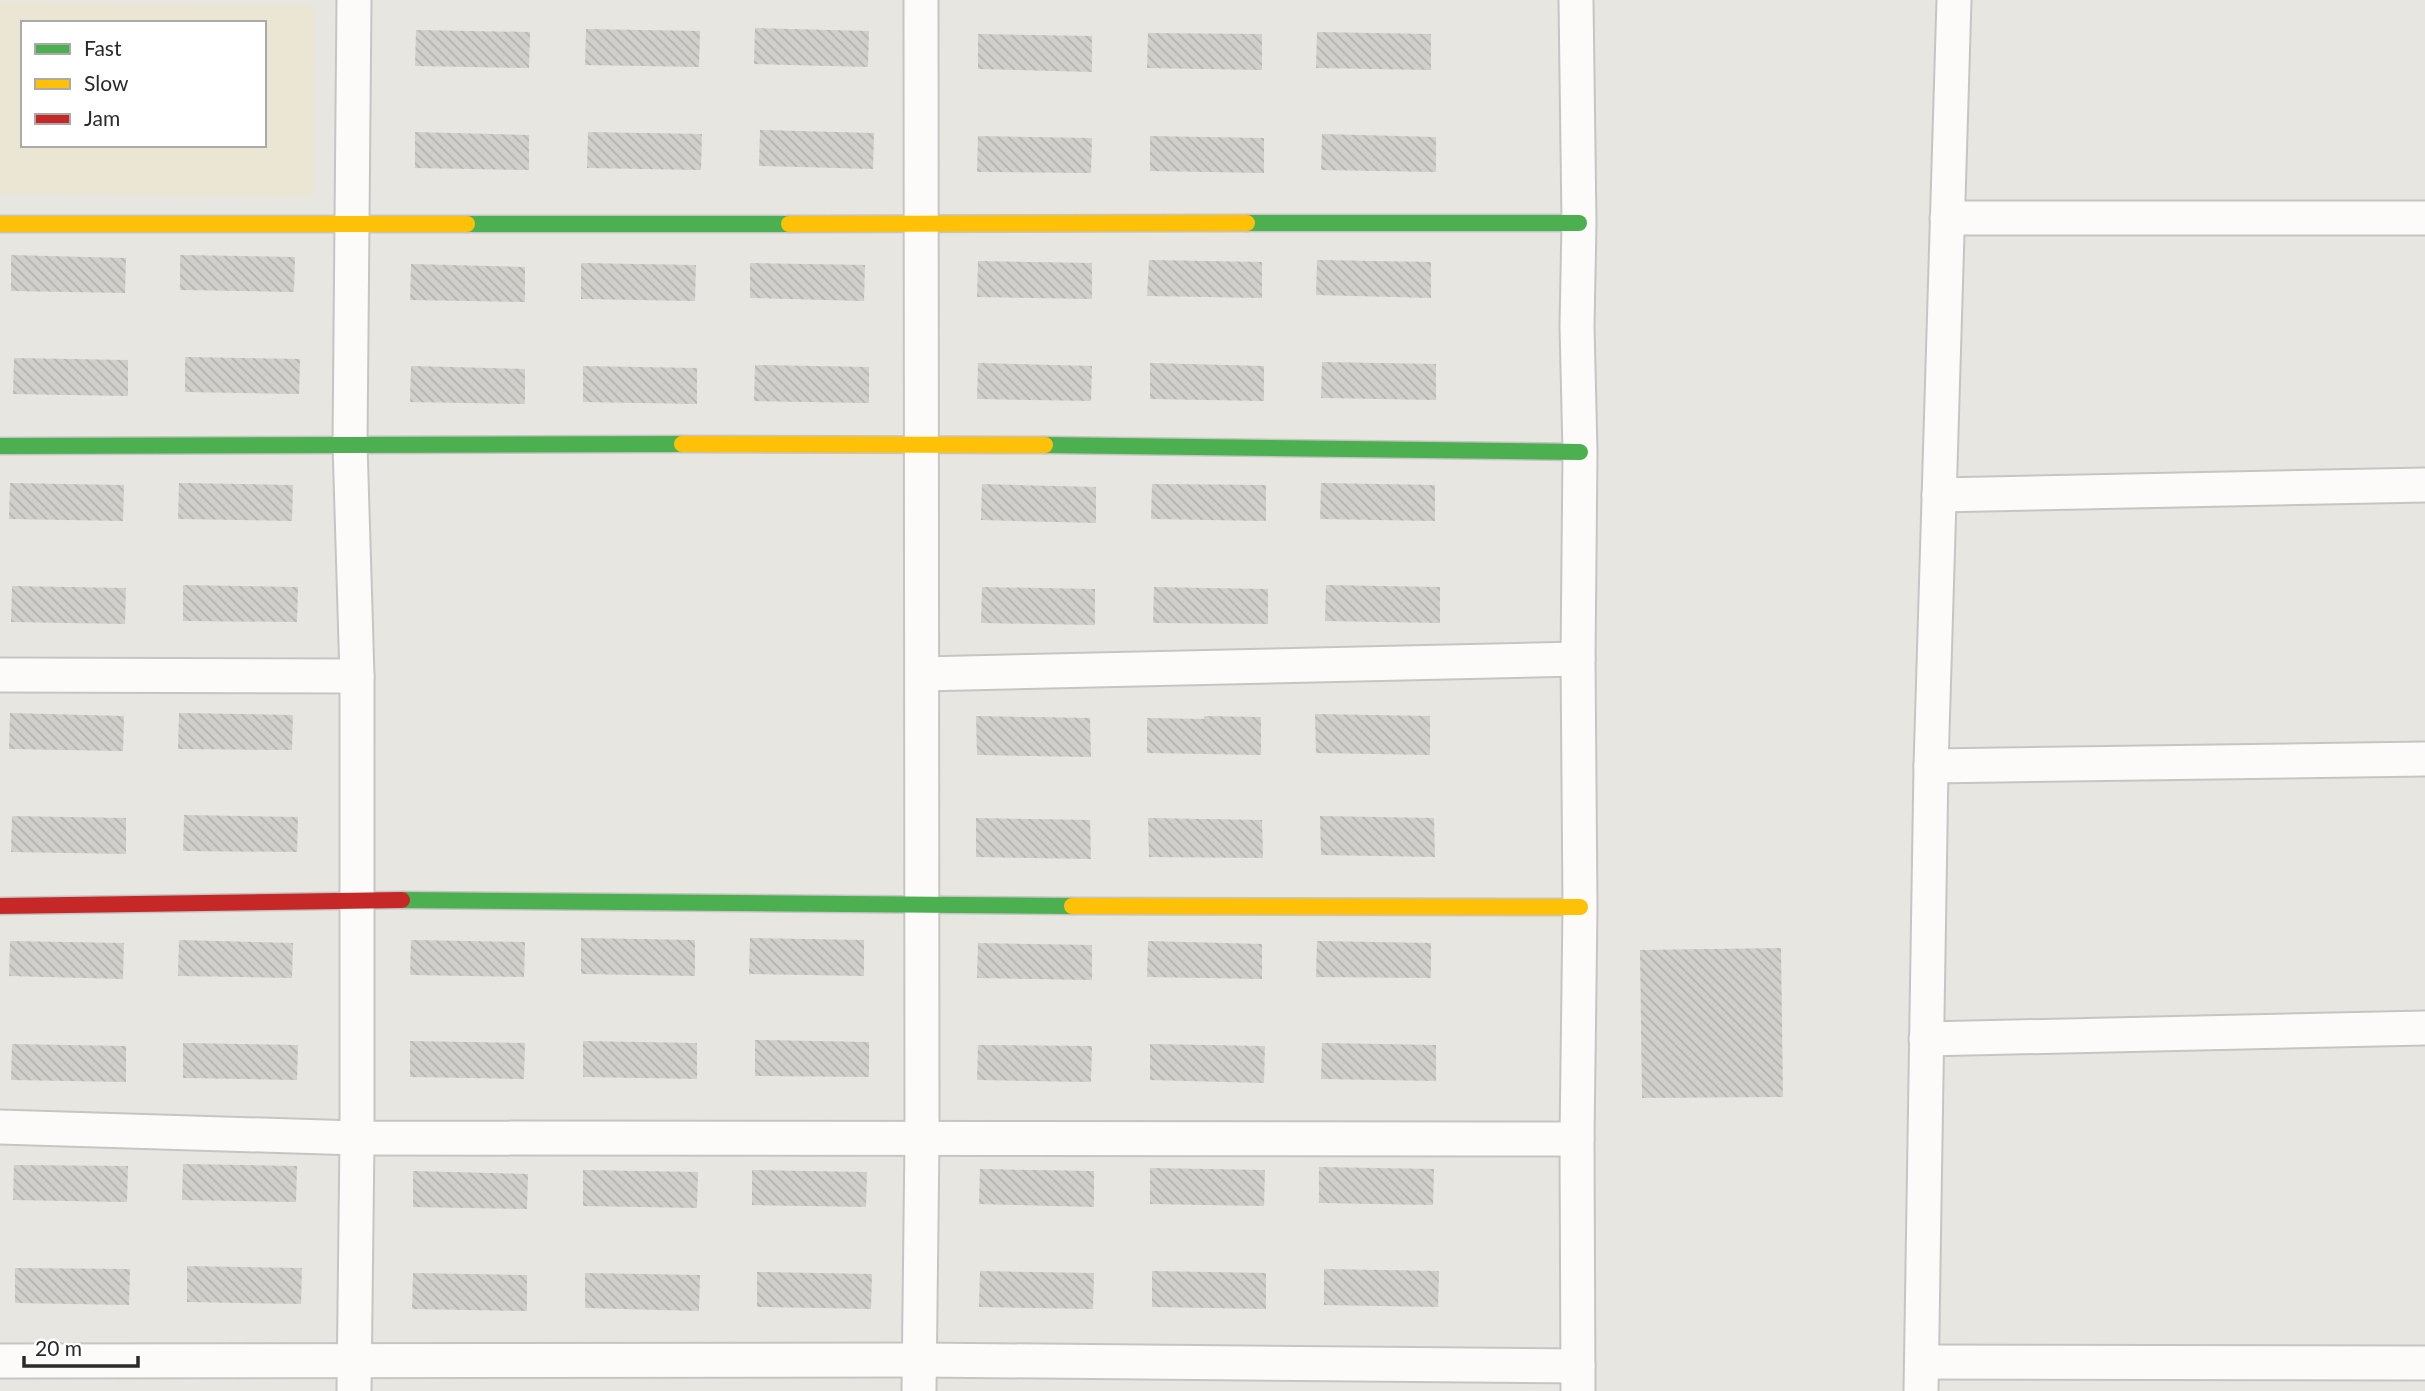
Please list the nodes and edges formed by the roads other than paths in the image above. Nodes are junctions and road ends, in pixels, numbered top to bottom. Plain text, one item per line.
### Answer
1 (354, 0) edge
2 (921, 0) edge
3 (1576, 0) edge
4 (1954, 0) edge
5 (1947, 218) junction
6 (2425, 218) edge
7 (922, 223) junction
8 (1579, 223) junction
9 (0, 224) edge
10 (353, 224) junction
11 (920, 443) junction
12 (350, 444) junction
13 (0, 446) edge
14 (1580, 452) junction
15 (2425, 485) edge
16 (1939, 495) junction
17 (1578, 659) junction
18 (922, 674) junction
19 (0, 675) edge
20 (356, 676) junction
21 (2425, 759) edge
22 (1931, 765) junction
23 (355, 899) junction
24 (0, 906) edge
25 (922, 906) junction
26 (1580, 907) junction
27 (2425, 1028) edge
28 (1926, 1039) junction
29 (0, 1127) edge
30 (357, 1138) junction
31 (922, 1138) junction
32 (1577, 1139) junction
33 (0, 1361) edge
34 (2425, 1363) edge
35 (920, 1376) edge
36 (353, 1377) edge
37 (1921, 1377) edge
38 (1578, 1379) edge

1 - 10 street
2 - 7 street
3 - 8 street
4 - 5 street
5 - 6 street
5 - 16 street
7 - 8 street
7 - 10 street
7 - 11 street
8 - 14 street
9 - 10 street
10 - 12 street
11 - 12 street
11 - 14 street
11 - 18 street
12 - 13 street
12 - 20 street
14 - 17 street
15 - 16 street
16 - 22 street
17 - 18 street
17 - 26 street
18 - 25 street
19 - 20 street
20 - 23 street
21 - 22 street
22 - 28 street
23 - 24 street
23 - 25 street
23 - 30 street
25 - 26 street
25 - 31 street
26 - 32 street
27 - 28 street
28 - 37 street
29 - 30 street
30 - 31 street
30 - 36 street
31 - 32 street
31 - 35 street
32 - 38 street
33 - 36 street
34 - 37 street
35 - 36 street
35 - 38 street

